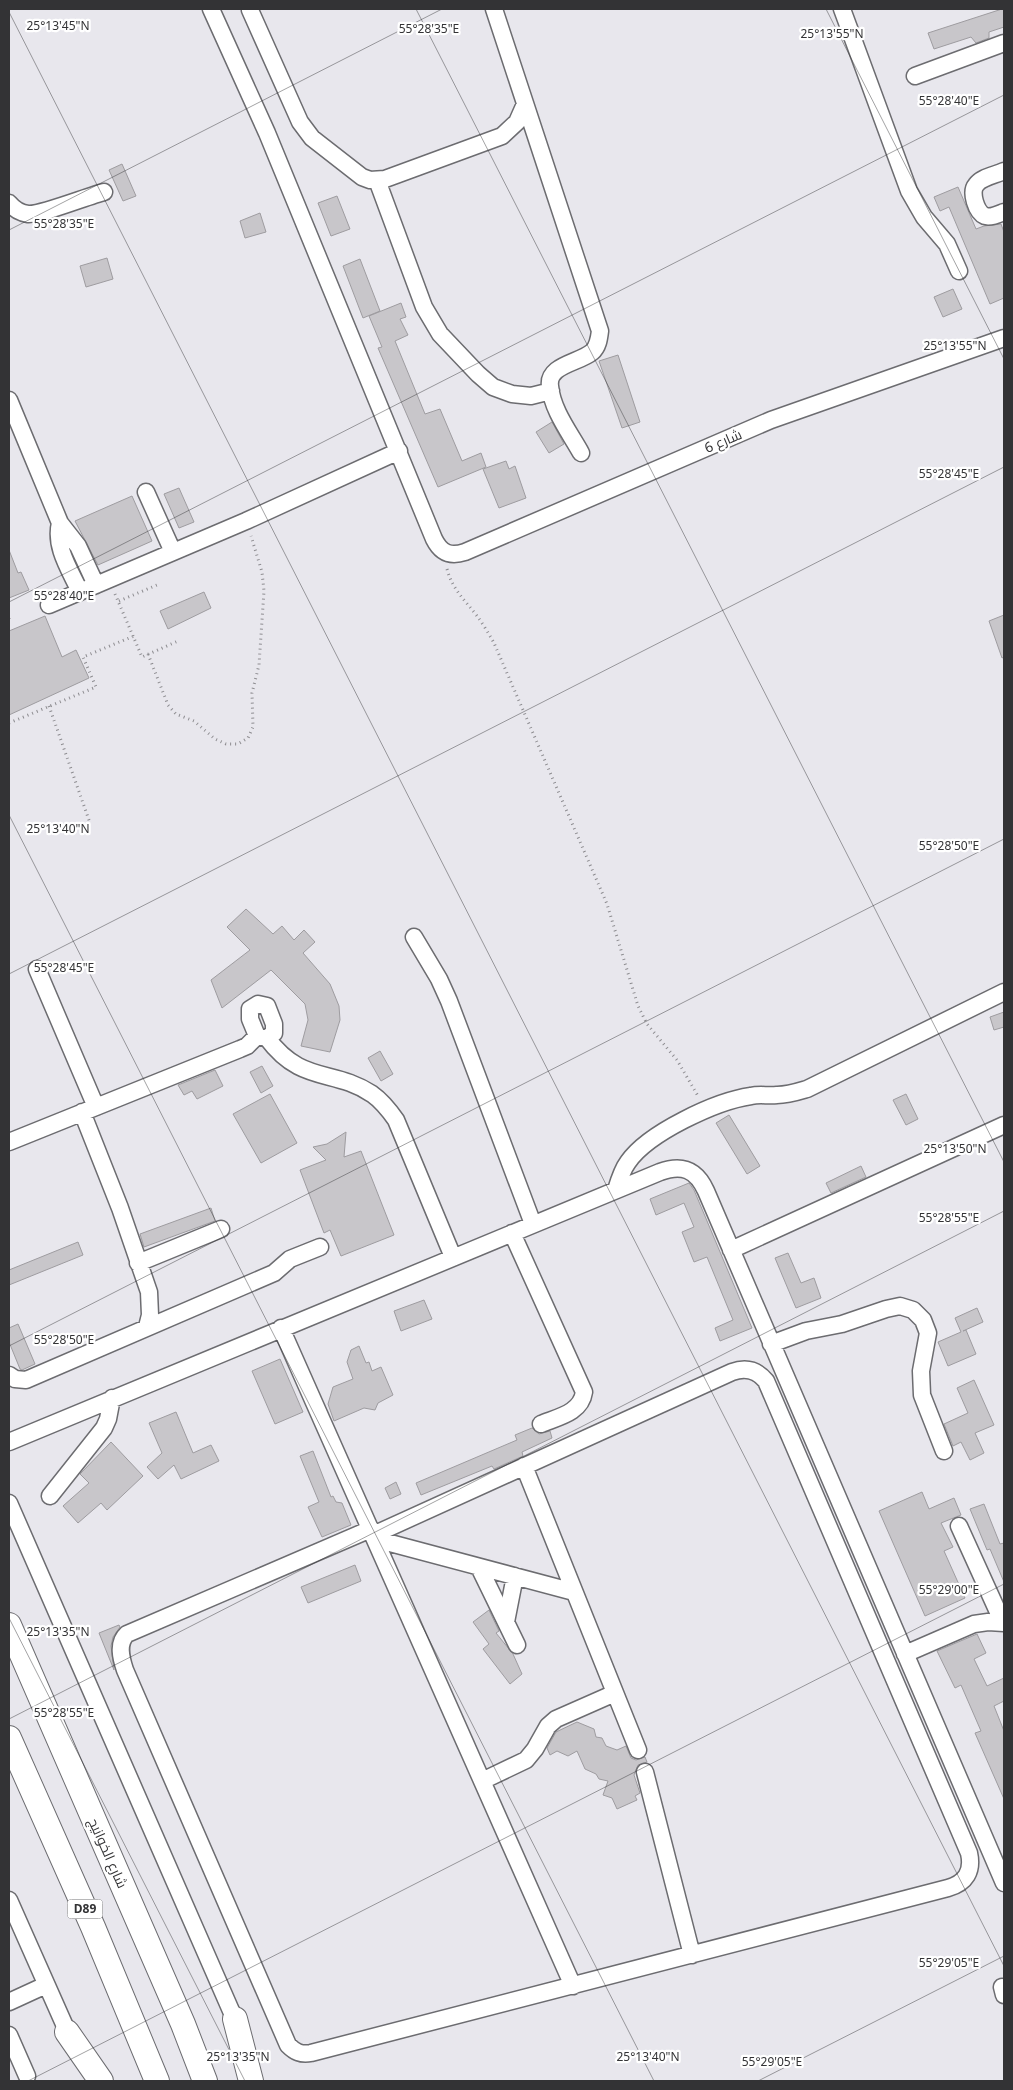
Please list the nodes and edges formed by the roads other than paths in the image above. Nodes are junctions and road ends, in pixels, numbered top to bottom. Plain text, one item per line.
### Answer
1 (212, 9) edge
2 (494, 9) edge
3 (842, 9) edge
4 (250, 10) edge
5 (1004, 43) edge
6 (915, 76) dead end
7 (525, 104) junction
8 (1004, 171) edge
9 (377, 180) junction
10 (104, 192) dead end
11 (9, 202) edge
12 (1004, 212) edge
13 (959, 271) dead end
14 (1004, 338) edge
15 (551, 391) junction
16 (9, 400) edge
17 (399, 451) junction
18 (581, 453) dead end
19 (150, 491) dead end
20 (60, 523) junction
21 (177, 550) junction
22 (103, 582) junction
23 (80, 592) junction
24 (49, 604) dead end
25 (414, 937) dead end
26 (37, 969) dead end
27 (1004, 992) edge
28 (89, 1110) junction
29 (1004, 1125) edge
30 (9, 1142) edge
31 (616, 1190) junction
32 (533, 1224) junction
33 (221, 1229) dead end
34 (512, 1233) junction
35 (320, 1247) dead end
36 (731, 1250) junction
37 (454, 1257) junction
38 (138, 1263) junction
39 (147, 1327) junction
40 (282, 1328) junction
41 (771, 1344) junction
42 (9, 1374) edge
43 (112, 1398) junction
44 (541, 1424) dead end
45 (9, 1442) edge
46 (944, 1451) dead end
47 (524, 1466) junction
48 (50, 1496) dead end
49 (9, 1503) edge
50 (959, 1526) dead end
51 (373, 1534) junction
52 (479, 1567) junction
53 (515, 1576) junction
54 (574, 1592) junction
55 (506, 1622) junction
56 (1004, 1623) edge
57 (9, 1625) edge
58 (517, 1645) dead end
59 (905, 1654) junction
60 (615, 1693) junction
61 (9, 1738) edge
62 (638, 1750) dead end
63 (645, 1772) dead end
64 (482, 1782) junction
65 (1004, 1883) edge
66 (9, 1900) edge
67 (692, 1955) junction
68 (46, 1985) junction
69 (573, 1986) junction
70 (9, 2002) edge
71 (235, 2019) junction
72 (67, 2032) junction
73 (9, 2035) edge
74 (28, 2076) dead end
75 (88, 2081) edge
76 (101, 2081) edge
77 (157, 2081) edge
78 (205, 2081) edge
79 (251, 2081) edge
80 (262, 2081) edge

1 - 17 street
2 - 7 street
3 - 13 street
4 - 9 street
5 - 6 street
7 - 9 street
7 - 15 street
8 - 12 street
9 - 15 street
10 - 11 street
14 - 17 street, شارع 6
15 - 18 street
16 - 20 street
17 - 21 street
19 - 21 street
20 - 22 street
20 - 23 street
21 - 22 street
22 - 23 street
23 - 24 street
25 - 32 street
26 - 28 street
27 - 31 street
28 - 30 street
28 - 37 street
28 - 38 street
29 - 36 street
31 - 32 street
31 - 36 street
32 - 34 street
33 - 38 street
34 - 37 street
34 - 44 street
35 - 39 street
36 - 41 street
37 - 40 street
38 - 39 street
39 - 42 street
40 - 43 street
40 - 51 street
41 - 46 street
41 - 59 street
43 - 45 street
43 - 48 street
47 - 51 street
47 - 54 street
47 - 67 street
49 - 71 street
50 - 56 street
51 - 52 street
51 - 64 street
51 - 69 street
52 - 53 street
52 - 55 street
53 - 54 street
53 - 55 street
54 - 60 street
55 - 58 street
56 - 59 street
57 - 78 highway, شارع الخوانيج
59 - 65 street
60 - 62 street
60 - 64 street
61 - 77 highway, D89
63 - 67 street
64 - 69 street
66 - 68 street
67 - 69 street
68 - 70 street
68 - 72 street
71 - 79 highway
71 - 80 street
72 - 75 street
72 - 76 highway
73 - 74 street

